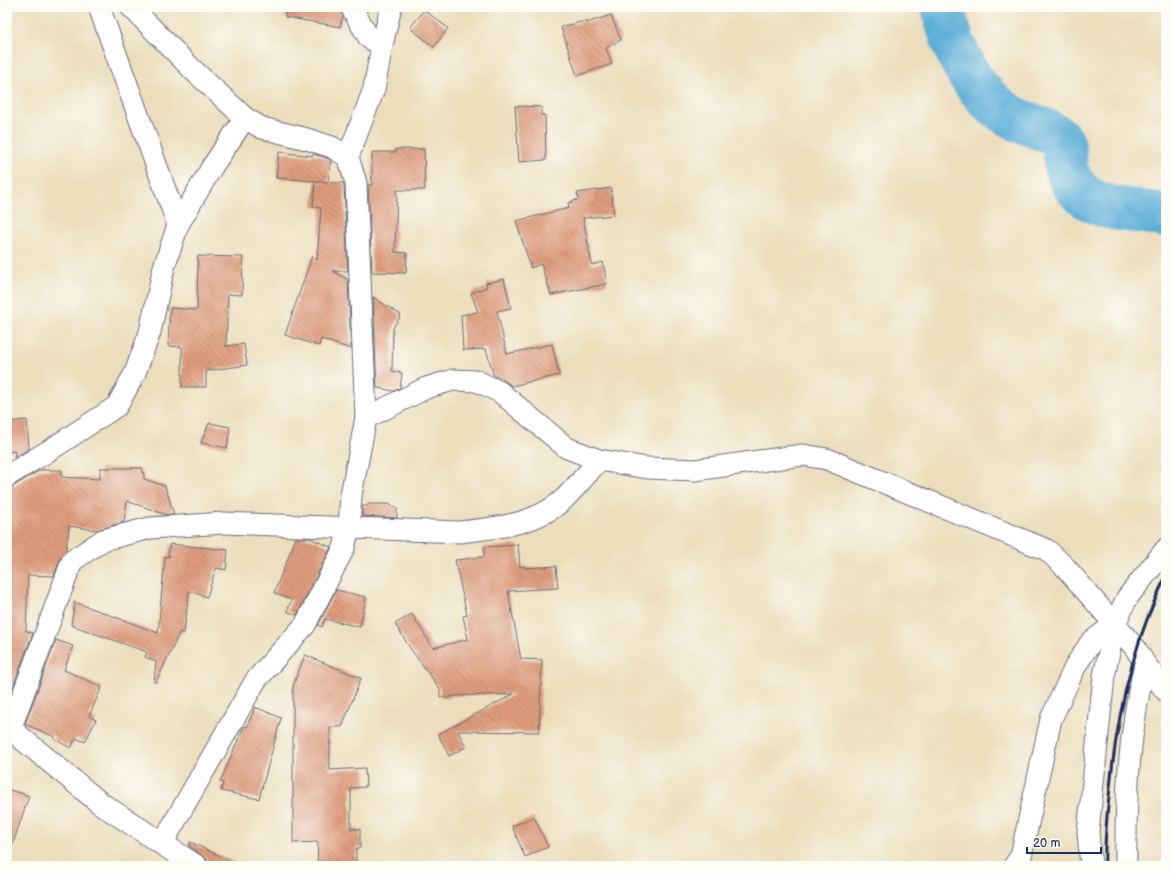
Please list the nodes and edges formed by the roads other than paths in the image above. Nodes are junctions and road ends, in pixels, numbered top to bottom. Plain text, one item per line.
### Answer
1 (99, 7) edge
2 (131, 7) edge
3 (351, 7) edge
4 (391, 7) edge
5 (382, 45) junction
6 (245, 118) junction
7 (348, 157) junction
8 (178, 225) junction
9 (366, 418) junction
10 (599, 460) junction
11 (7, 476) edge
12 (349, 528) junction
13 (1166, 549) edge
14 (1114, 624) junction
15 (1144, 664) junction
16 (1166, 691) edge
17 (8, 728) edge
18 (162, 844) junction
19 (196, 866) edge
20 (1014, 866) edge
21 (1091, 866) edge
22 (1126, 866) edge

1 - 8 street
2 - 6 street
3 - 5 street
4 - 5 street
5 - 7 street
6 - 7 street
6 - 8 street
7 - 9 street
8 - 11 street
9 - 10 street
9 - 12 street
10 - 12 street
10 - 14 street
12 - 17 street
12 - 18 street
13 - 14 street
14 - 15 street
14 - 20 street
14 - 21 street
15 - 16 street
15 - 22 street
17 - 18 street
18 - 19 street

